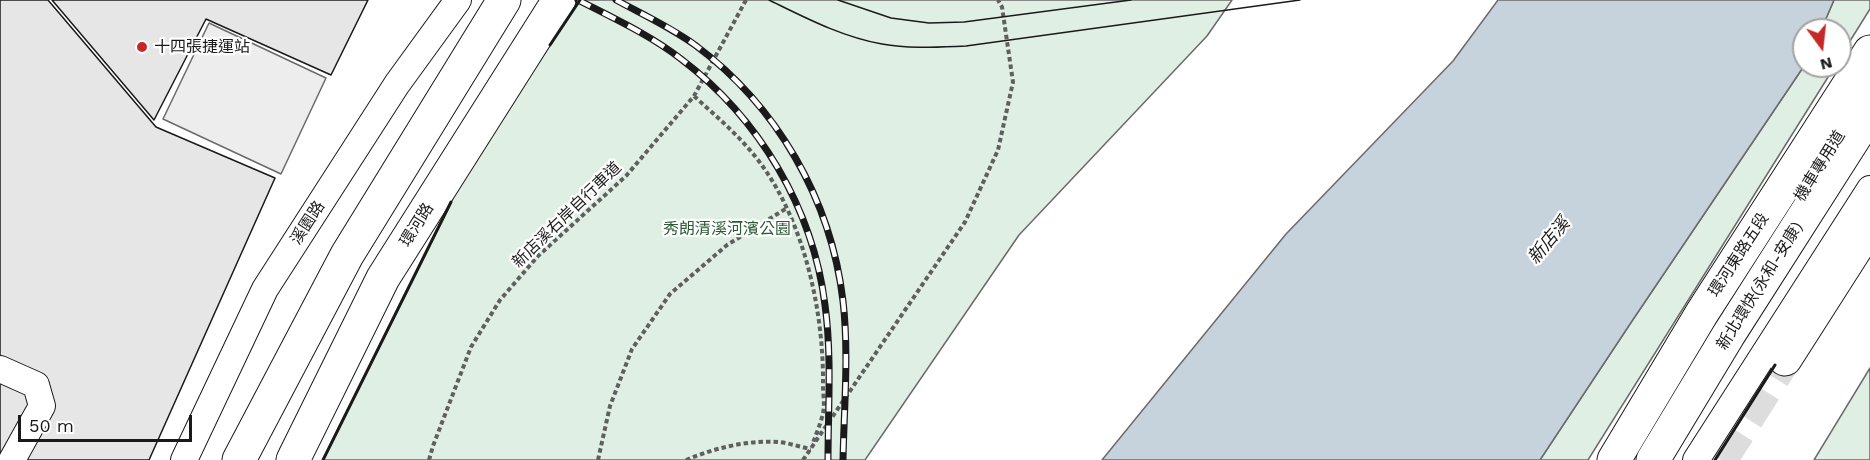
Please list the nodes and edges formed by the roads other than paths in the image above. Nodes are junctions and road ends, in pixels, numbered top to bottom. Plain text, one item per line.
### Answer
1 (504, 0) edge
2 (559, 0) edge
3 (458, 1) edge
4 (1870, 52) edge
5 (1870, 88) edge
6 (1870, 113) edge
7 (1870, 146) edge
8 (1870, 189) edge
9 (1870, 226) edge
10 (1785, 359) tunnel mouth
11 (0, 369) edge
12 (314, 418) junction
13 (12, 460) edge
14 (184, 460) edge
15 (238, 460) edge
16 (293, 460) edge
17 (299, 460) edge
18 (1614, 460) edge
19 (1640, 460) edge
20 (1653, 460) edge
21 (1670, 460) edge
22 (1696, 460) edge

1 - 15 main road
2 - 12 main road, 環河路
3 - 14 street, 溪園路
4 - 18 main road, 環河東路五段
5 - 19 street, 機車專用道
6 - 20 main road, 新北環快(永和-安康)
7 - 21 main road, 新北環快(永和-安康)
8 - 22 street
9 - 10 main road
11 - 13 street
12 - 16 main road, 環河路
12 - 17 main road

